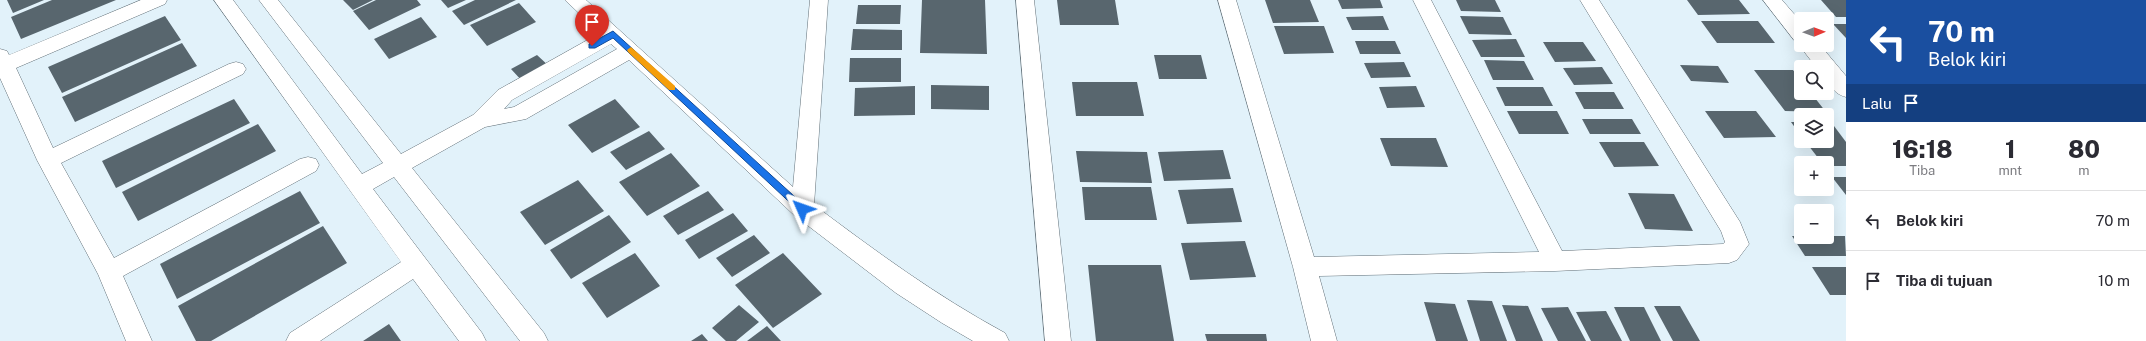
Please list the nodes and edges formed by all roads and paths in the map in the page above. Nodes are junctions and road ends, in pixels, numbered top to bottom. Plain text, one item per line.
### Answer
1 (158, 0) edge
2 (223, 0) edge
3 (268, 0) edge
4 (574, 0) edge
5 (819, 0) edge
6 (1025, 0) edge
7 (1227, 0) edge
8 (1422, 0) edge
9 (1590, 0) edge
10 (1772, 0) edge
11 (1794, 27) edge
12 (613, 34) junction
13 (630, 50) junction
14 (1815, 52) edge
15 (2, 60) edge
16 (1821, 60) edge
17 (236, 69) dead end
18 (1834, 75) edge
19 (1846, 90) edge
20 (480, 120) junction
21 (48, 160) junction
22 (308, 165) dead end
23 (396, 165) junction
24 (358, 187) junction
25 (802, 209) junction
26 (1555, 261) junction
27 (417, 264) junction
28 (1306, 267) junction
29 (110, 272) junction
30 (139, 341) edge
31 (299, 341) edge
32 (473, 341) edge
33 (535, 341) edge
34 (996, 341) edge
35 (1058, 341) edge
36 (1324, 341) edge

1 - 15 street
2 - 24 street
3 - 23 street
4 - 12 street
5 - 25 street
6 - 35 street
7 - 28 street
8 - 26 street
9 - 26 street
10 - 11 street
12 - 13 street
12 - 20 street
13 - 20 street
13 - 25 street
14 - 16 street
15 - 21 street
17 - 21 street
18 - 19 street
20 - 23 street
21 - 29 street
22 - 29 street
23 - 24 street
23 - 33 street
24 - 27 street
25 - 34 street
26 - 28 street
27 - 31 street
27 - 32 street
28 - 36 street
29 - 30 street

